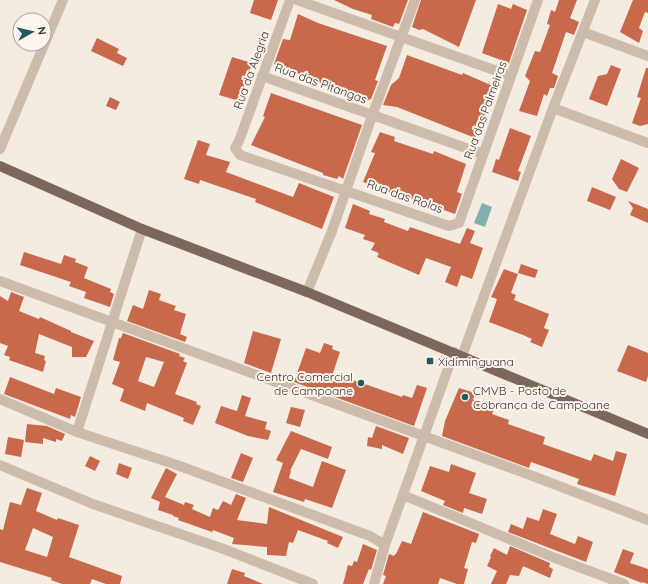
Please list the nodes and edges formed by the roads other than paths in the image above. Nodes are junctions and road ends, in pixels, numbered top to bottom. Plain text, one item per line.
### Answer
1 (63, 0) edge
2 (290, 0) edge
3 (297, 0) edge
4 (415, 0) edge
5 (538, 0) edge
6 (595, 0) edge
7 (583, 32) junction
8 (401, 38) junction
9 (648, 56) edge
10 (262, 76) junction
11 (511, 76) junction
12 (553, 108) junction
13 (372, 116) junction
14 (648, 143) edge
15 (0, 148) edge
16 (235, 148) joint
17 (483, 154) junction
18 (0, 166) edge
19 (347, 190) junction
20 (455, 225) joint
21 (142, 229) junction
22 (0, 281) edge
23 (307, 292) junction
24 (112, 323) junction
25 (458, 354) junction
26 (0, 399) edge
27 (77, 432) junction
28 (648, 434) edge
29 (423, 437) junction
30 (0, 465) edge
31 (403, 495) junction
32 (648, 520) edge
33 (385, 545) junction
34 (313, 584) edge
35 (374, 584) edge
36 (624, 584) edge

1 - 15 street
2 - 10 street, Rua da Alegria
3 - 8 street
4 - 8 street
5 - 11 street, Rua das Palmeiras
6 - 7 street
7 - 9 street
7 - 12 street
8 - 11 street
8 - 13 street
10 - 13 street, Rua das Pitangas
10 - 16 street, Rua da Alegria
11 - 17 street, Rua das Palmeiras
12 - 14 street
12 - 25 street
13 - 17 street, Rua das Pitangas
13 - 19 street
16 - 19 street, Rua das Rolas
17 - 20 street, Rua das Palmeiras
18 - 21 main road
19 - 20 street, Rua das Rolas
19 - 23 street
21 - 23 main road
21 - 24 street
22 - 24 street
23 - 25 main road
24 - 27 street
24 - 29 street
25 - 28 main road
25 - 29 street
26 - 27 street
27 - 33 street
29 - 31 street
29 - 32 street
30 - 34 street
31 - 33 street
31 - 36 street
33 - 35 street

